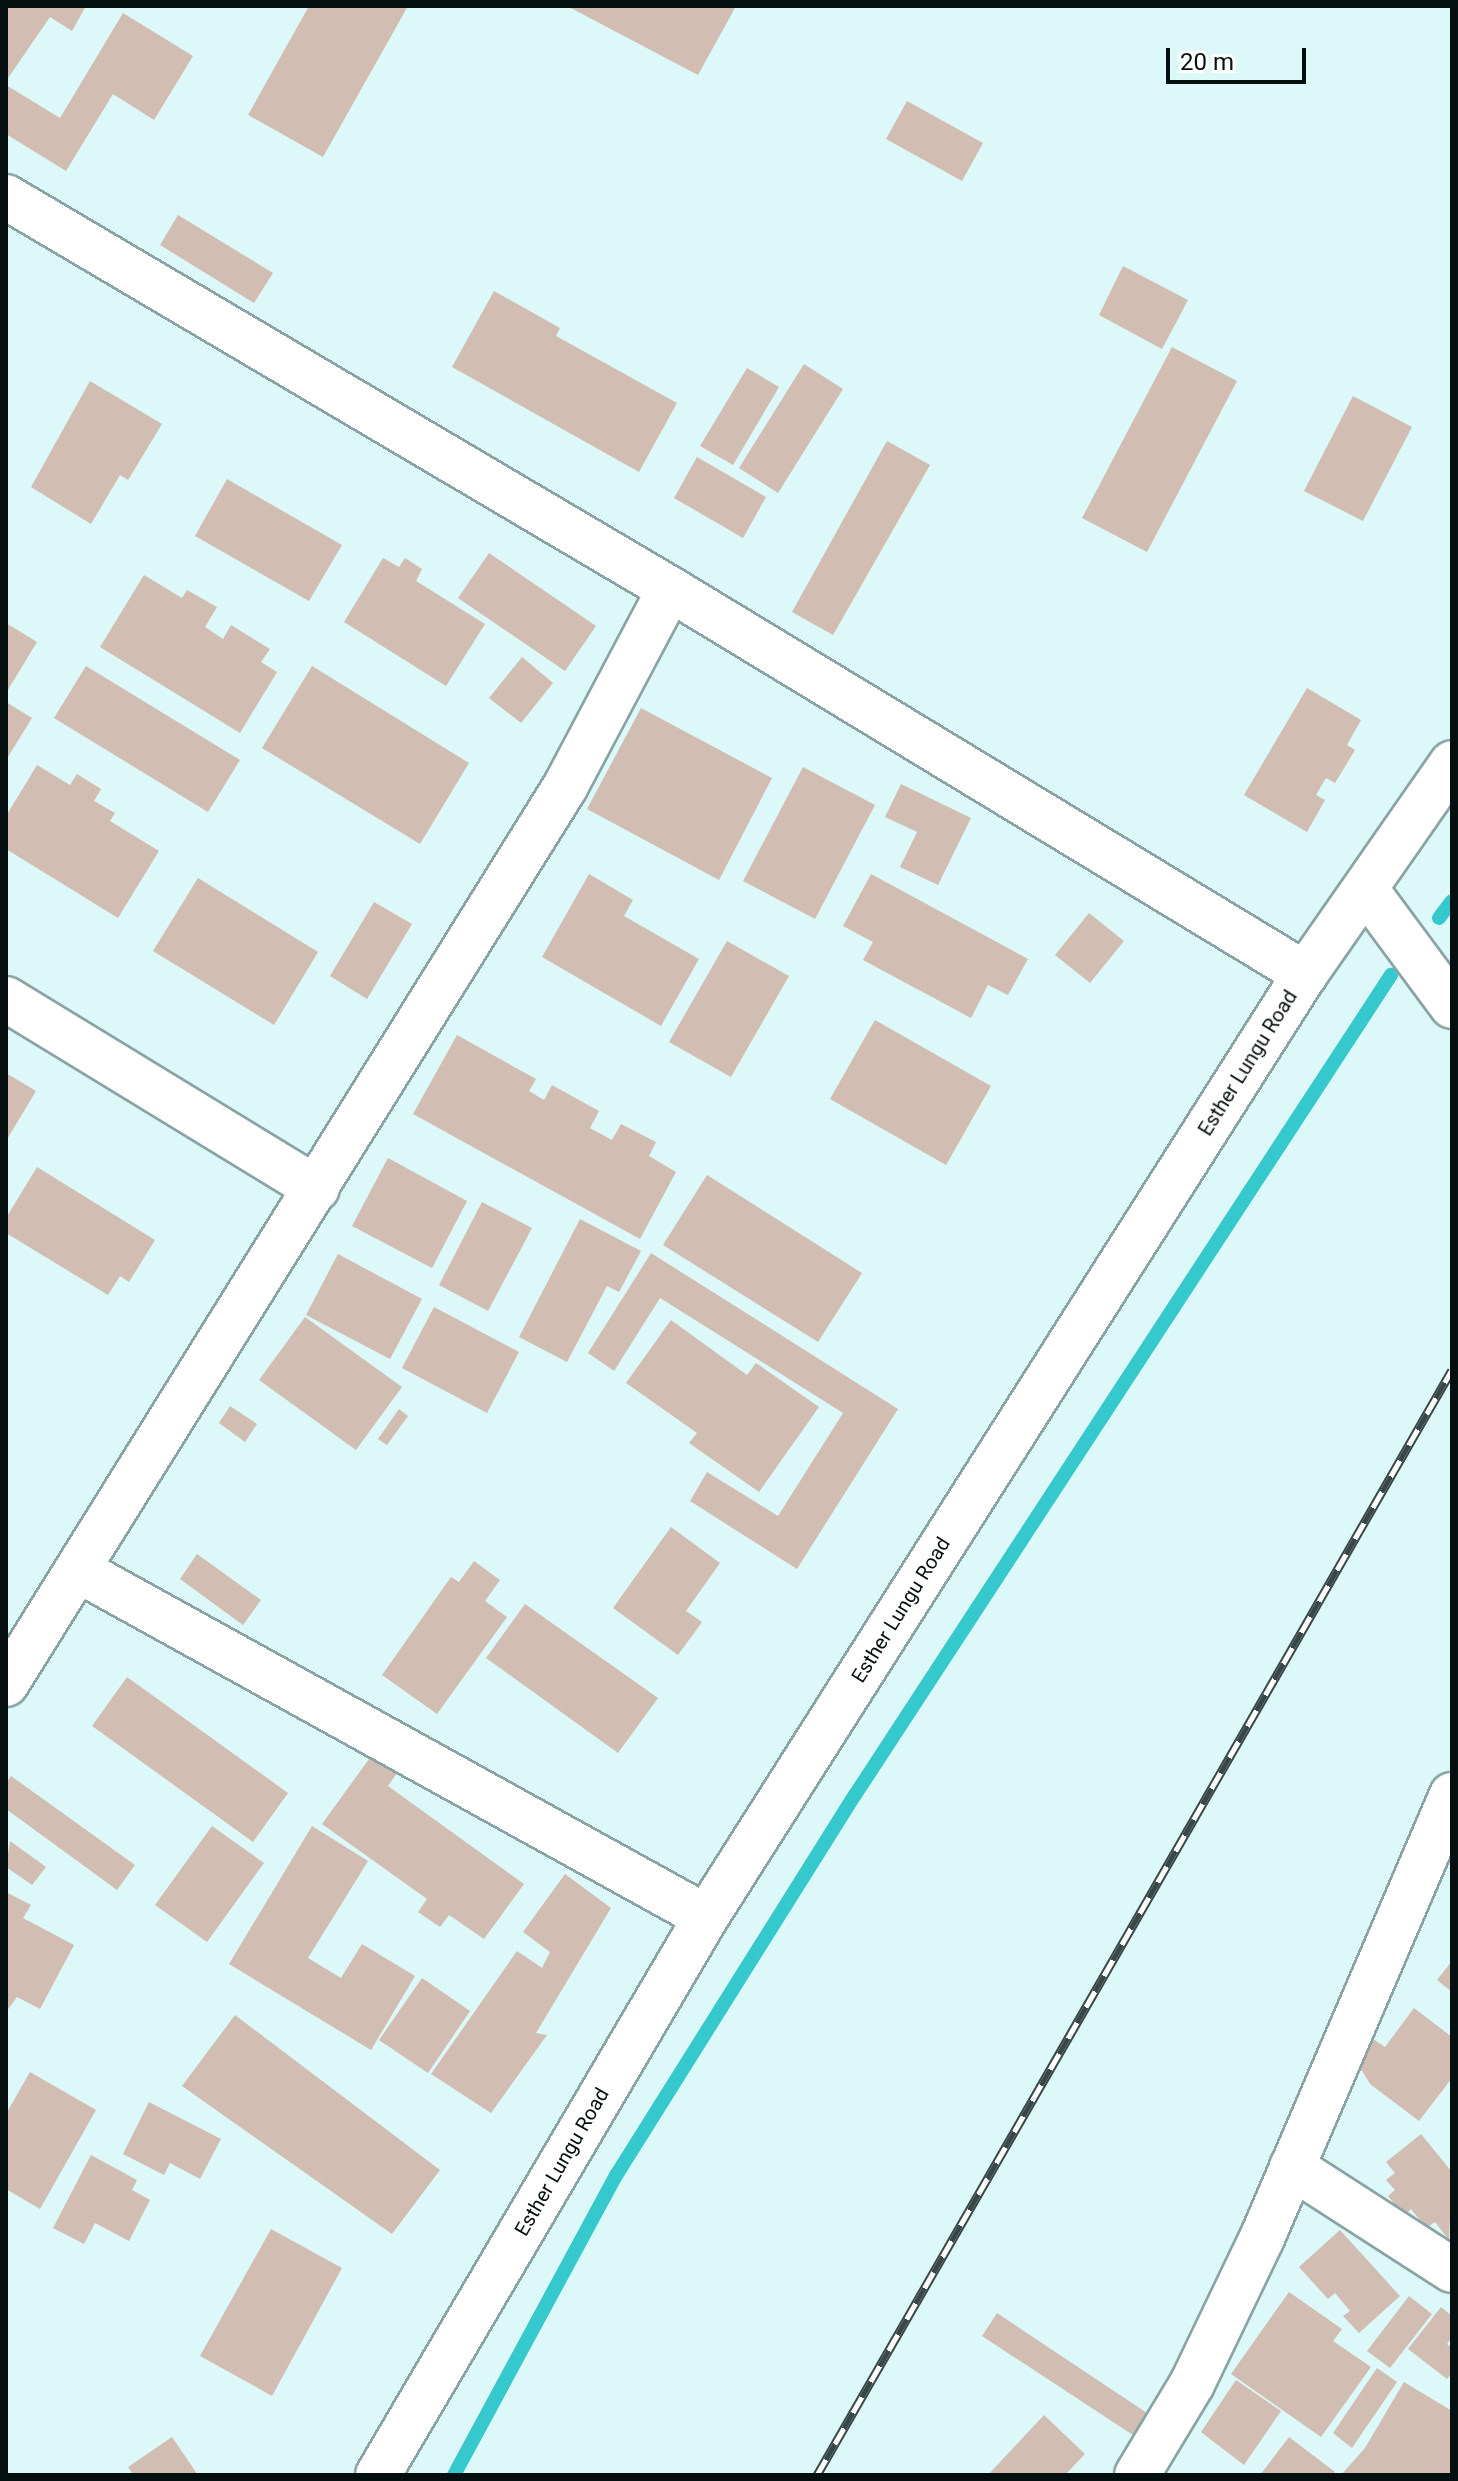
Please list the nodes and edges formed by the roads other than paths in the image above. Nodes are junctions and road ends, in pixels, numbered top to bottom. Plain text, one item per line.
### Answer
1 (6, 197) edge
2 (670, 589) junction
3 (1452, 763) edge
4 (1367, 891) junction
5 (1305, 974) junction
6 (6, 999) edge
7 (1452, 1006) edge
8 (317, 1189) junction
9 (78, 1570) junction
10 (6, 1684) edge
11 (1452, 1795) edge
12 (706, 1917) junction
13 (1292, 2167) junction
14 (1452, 2270) edge
15 (378, 2475) edge
16 (1137, 2475) edge

1 - 2 street
2 - 5 street
2 - 8 street
3 - 4 street, Esther Lungu Road
4 - 5 street, Esther Lungu Road
4 - 7 street
5 - 12 street, Esther Lungu Road
6 - 8 street
8 - 9 street
9 - 10 street
9 - 12 street
11 - 13 street
12 - 15 street, Esther Lungu Road
13 - 14 street
13 - 16 street

